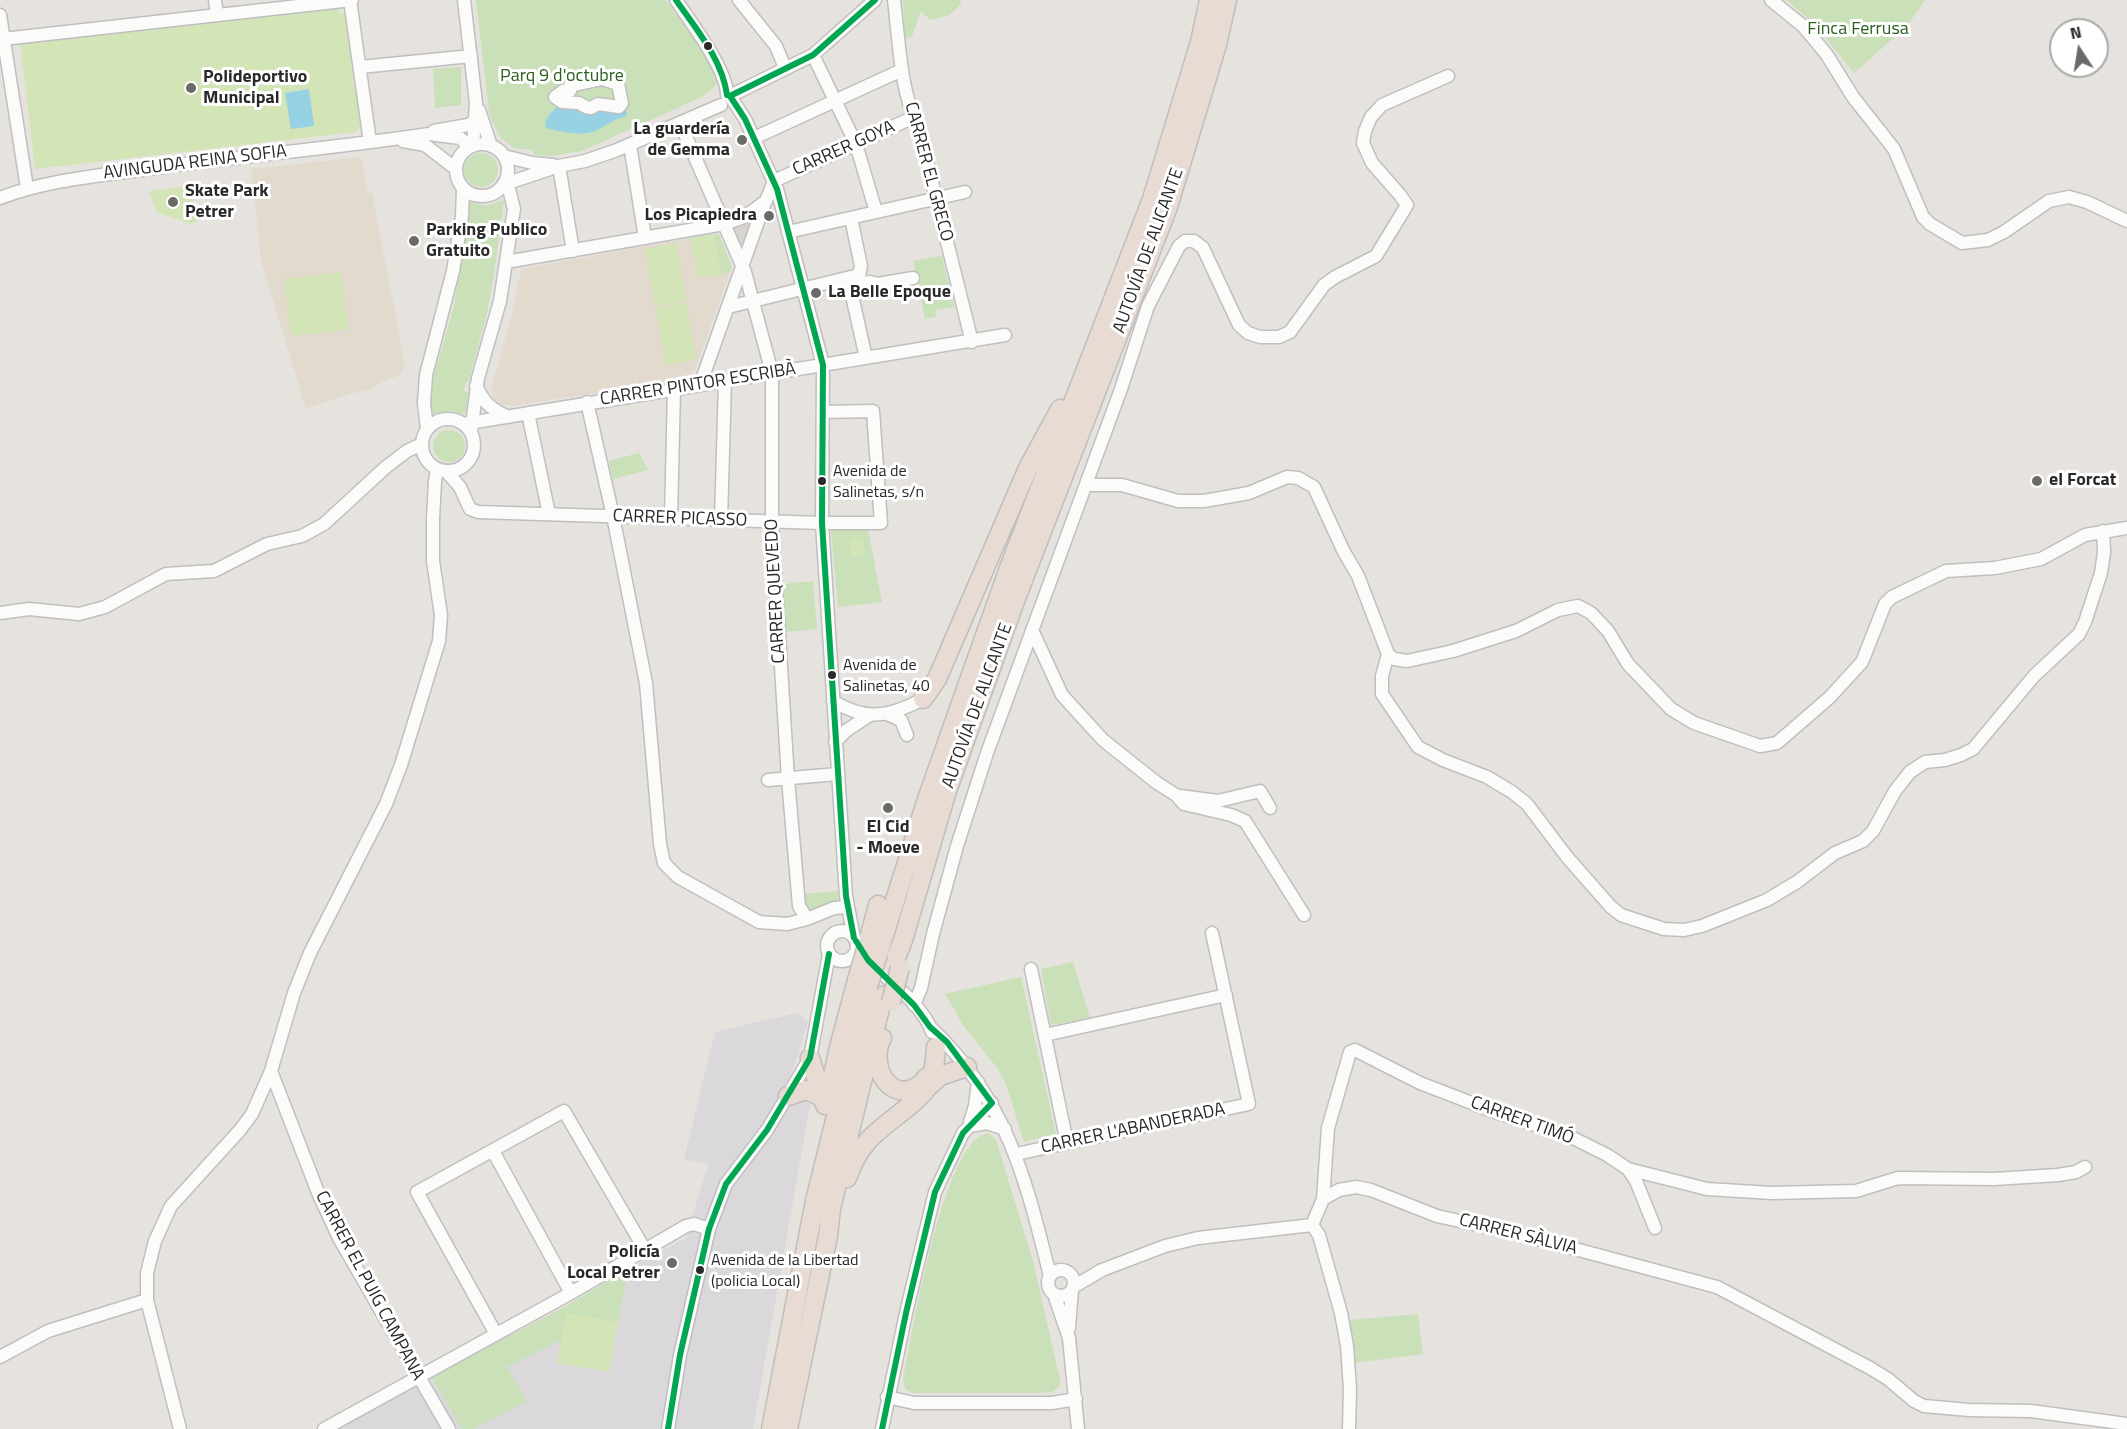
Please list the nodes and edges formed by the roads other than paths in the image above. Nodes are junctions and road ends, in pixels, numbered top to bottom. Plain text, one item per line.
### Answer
1 (215, 0) edge
2 (351, 0) edge
3 (464, 0) edge
4 (677, 0) edge
5 (739, 0) edge
6 (875, 0) edge
7 (894, 0) edge
8 (1209, 0) edge
9 (1227, 0) edge
10 (1771, 0) edge
11 (0, 15) edge
12 (217, 15) junction
13 (3, 39) junction
14 (813, 55) junction
15 (471, 56) junction
16 (360, 68) junction
17 (785, 68) junction
18 (902, 70) junction
19 (1448, 76) dead end
20 (555, 97) joint
21 (728, 100) junction
22 (836, 101) junction
23 (476, 103) junction
24 (914, 117) junction
25 (476, 120) junction
26 (680, 123) junction
27 (429, 134) junction
28 (754, 138) junction
29 (393, 139) junction
30 (370, 142) junction
31 (856, 144) junction
32 (630, 145) junction
33 (471, 146) junction
34 (491, 146) junction
35 (504, 156) junction
36 (559, 166) junction
37 (456, 169) junction
38 (535, 173) junction
39 (774, 181) junction
40 (505, 183) junction
41 (27, 188) junction
42 (463, 188) junction
43 (965, 192) dead end
44 (0, 198) edge
45 (936, 198) junction
46 (766, 201) junction
47 (514, 204) junction
48 (876, 212) junction
49 (851, 218) junction
50 (2127, 221) edge
51 (724, 224) junction
52 (788, 232) junction
53 (645, 238) junction
54 (573, 251) junction
55 (506, 262) junction
56 (742, 265) junction
57 (913, 278) dead end
58 (855, 281) junction
59 (803, 288) junction
60 (753, 301) junction
61 (728, 307) junction
62 (1005, 335) dead end
63 (1098, 339) junction
64 (972, 342) junction
65 (866, 358) junction
66 (824, 365) junction
67 (772, 373) junction
68 (724, 381) junction
69 (700, 385) junction
70 (476, 386) junction
71 (674, 389) junction
72 (587, 402) junction
73 (823, 412) junction
74 (528, 413) junction
75 (508, 417) junction
76 (468, 426) junction
77 (427, 429) junction
78 (422, 444) junction
79 (442, 470) junction
80 (1086, 485) junction
81 (549, 514) junction
82 (614, 516) junction
83 (671, 518) junction
84 (721, 520) junction
85 (772, 522) junction
86 (822, 523) junction
87 (2127, 528) edge
88 (2103, 531) junction
89 (0, 613) edge
90 (1032, 630) junction
91 (1388, 654) junction
92 (924, 699) joint
93 (833, 701) junction
94 (887, 714) junction
95 (870, 715) junction
96 (907, 735) dead end
97 (835, 742) junction
98 (837, 774) junction
99 (788, 779) junction
100 (768, 780) dead end
101 (1176, 795) junction
102 (1270, 808) dead end
103 (845, 901) junction
104 (878, 905) dead end
105 (1304, 915) dead end
106 (807, 919) junction
107 (833, 933) junction
108 (1212, 933) dead end
109 (865, 948) junction
110 (829, 954) junction
111 (847, 959) junction
112 (1031, 969) dead end
113 (825, 986) junction
114 (875, 992) junction
115 (1226, 995) junction
116 (914, 1005) junction
117 (930, 1027) junction
118 (1045, 1035) junction
119 (936, 1047) junction
120 (810, 1058) junction
121 (933, 1069) junction
122 (271, 1071) junction
123 (972, 1075) junction
124 (927, 1088) junction
125 (788, 1096) junction
126 (824, 1102) junction
127 (992, 1103) junction
128 (969, 1126) junction
129 (1005, 1129) junction
130 (1067, 1143) junction
131 (493, 1151) junction
132 (1016, 1154) junction
133 (2085, 1167) dead end
134 (1628, 1169) junction
135 (1323, 1199) junction
136 (815, 1201) junction
137 (1312, 1225) junction
138 (1655, 1228) dead end
139 (710, 1229) junction
140 (1039, 1232) junction
141 (828, 1236) junction
142 (645, 1250) junction
143 (1050, 1276) junction
144 (1070, 1280) junction
145 (571, 1293) junction
146 (1054, 1294) junction
147 (147, 1299) junction
148 (496, 1334) junction
149 (1068, 1338) junction
150 (0, 1357) edge
151 (418, 1377) junction
152 (887, 1397) junction
153 (1076, 1399) junction
154 (2127, 1424) edge
155 (180, 1429) edge
156 (324, 1429) edge
157 (449, 1429) edge
158 (668, 1429) edge
159 (771, 1429) edge
160 (788, 1429) edge
161 (882, 1429) edge
162 (1078, 1429) edge
163 (1349, 1429) edge

1 - 12 street
2 - 12 street
2 - 16 street
3 - 15 street
4 - 21 street
5 - 17 street
6 - 14 street
7 - 18 street, CARRER EL GRECO
8 - 63 highway, AUTOVÍA DE ALICANTE
9 - 114 highway, AUTOVÍA DE ALICANTE
10 - 50 street
11 - 13 street
12 - 13 street
13 - 41 street
14 - 17 street
14 - 22 street
15 - 16 street
15 - 23 street
16 - 30 street
17 - 21 street
18 - 22 street
18 - 24 street, CARRER EL GRECO
19 - 80 street
20 - 20 street
21 - 26 street
21 - 28 street
22 - 28 street
22 - 31 street
23 - 25 street
23 - 34 street
24 - 31 street, CARRER GOYA
24 - 45 street, CARRER EL GRECO
25 - 27 street, AVINGUDA REINA SOFIA
25 - 33 street
26 - 32 street
26 - 51 street, CARRER QUEVEDO
27 - 29 street, AVINGUDA REINA SOFIA
27 - 33 street, AVINGUDA REINA SOFIA
28 - 39 street
29 - 30 street, AVINGUDA REINA SOFIA
29 - 37 street, AVINGUDA REINA SOFIA
30 - 41 street, AVINGUDA REINA SOFIA
31 - 39 street, CARRER GOYA
31 - 48 street
32 - 36 street
32 - 53 street
33 - 34 street
33 - 37 street
34 - 35 street
35 - 36 street
35 - 40 street
36 - 38 street
36 - 54 street
37 - 42 street
38 - 40 street
38 - 47 street
39 - 46 street
39 - 52 street
40 - 42 street
40 - 47 street
41 - 44 street, AVINGUDA REINA SOFIA
42 - 77 street
43 - 45 street
45 - 48 street
45 - 64 street, CARRER EL GRECO
46 - 51 street
46 - 56 street
47 - 55 street
48 - 49 street
49 - 52 street
49 - 58 street
51 - 53 street
51 - 56 street, CARRER QUEVEDO
52 - 59 street
53 - 54 street
54 - 55 street
55 - 70 street
56 - 60 street, CARRER QUEVEDO
56 - 61 street
57 - 58 street
58 - 59 street
58 - 65 street
59 - 60 street
59 - 66 street
60 - 61 street
60 - 67 street, CARRER QUEVEDO
61 - 69 street
62 - 64 street, CARRER PINTOR ESCRIBÀ
63 - 92 highway
63 - 109 highway, AUTOVÍA DE ALICANTE
64 - 65 street, CARRER PINTOR ESCRIBÀ
65 - 66 street, CARRER PINTOR ESCRIBÀ
66 - 67 street, CARRER PINTOR ESCRIBÀ
66 - 73 street
67 - 68 street, CARRER PINTOR ESCRIBÀ
67 - 85 street, CARRER QUEVEDO
68 - 69 street, CARRER PINTOR ESCRIBÀ
68 - 84 street
69 - 71 street, CARRER PINTOR ESCRIBÀ
70 - 75 street
70 - 76 street
71 - 72 street, CARRER PINTOR ESCRIBÀ
71 - 83 street
72 - 74 street, CARRER PINTOR ESCRIBÀ
72 - 82 street
73 - 86 street
73 - 86 street, CARRER PICASSO
74 - 75 street, CARRER PINTOR ESCRIBÀ
74 - 81 street
75 - 76 street, CARRER PINTOR ESCRIBÀ
76 - 77 street
76 - 79 street
77 - 78 street
78 - 79 street
78 - 89 street
79 - 81 street, CARRER PICASSO
79 - 122 street
80 - 90 street
80 - 91 street
81 - 82 street, CARRER PICASSO
82 - 83 street, CARRER PICASSO
82 - 106 street
83 - 84 street, CARRER PICASSO
84 - 85 street, CARRER PICASSO
85 - 86 street, CARRER PICASSO
85 - 99 street, CARRER QUEVEDO
86 - 93 street
87 - 88 street
88 - 91 street
88 - 91 street
90 - 101 street
90 - 116 street
92 - 94 street
93 - 95 street
93 - 97 street
94 - 95 street
94 - 96 street
95 - 97 street
97 - 98 street
98 - 99 street
98 - 103 street
99 - 100 street
99 - 106 street, CARRER QUEVEDO
101 - 102 street
101 - 105 street
103 - 106 street
103 - 107 street
103 - 109 street
104 - 109 highway
107 - 109 street
107 - 110 street
108 - 115 street
109 - 111 street
109 - 111 street
109 - 114 highway, AUTOVÍA DE ALICANTE, bridge
109 - 116 street
110 - 111 street
110 - 113 street
111 - 113 street
112 - 118 street
113 - 120 street
114 - 121 highway
114 - 126 highway
114 - 136 highway, AUTOVÍA DE ALICANTE
114 - 141 highway, AUTOVÍA DE ALICANTE
115 - 118 street
115 - 130 street, CARRER L'ABANDERADA
116 - 117 street
117 - 119 street
117 - 123 street
118 - 130 street
119 - 121 highway
119 - 123 street
120 - 125 street
120 - 126 highway
121 - 124 highway
122 - 147 street
122 - 151 street, CARRER EL PUIG CAMPANA
123 - 124 highway
123 - 127 street
123 - 128 street
124 - 141 highway
125 - 126 highway
125 - 139 street
126 - 136 highway
127 - 128 street
127 - 129 street
128 - 129 street
128 - 152 street
129 - 132 street
130 - 132 street, CARRER L'ABANDERADA
131 - 142 street
131 - 145 street
131 - 148 street
132 - 140 street
133 - 134 street
134 - 135 street, CARRER TIMÓ
134 - 138 street, CARRER TIMÓ
135 - 137 street
135 - 154 street, CARRER SÀLVIA
136 - 159 highway, AUTOVÍA DE ALICANTE
137 - 144 street
137 - 163 street
139 - 142 street
139 - 158 street
140 - 143 street
140 - 144 street
141 - 160 highway, AUTOVÍA DE ALICANTE
142 - 145 street
143 - 144 street
143 - 146 street
144 - 146 street
144 - 149 street
145 - 148 street
146 - 149 street
147 - 150 street
147 - 155 street
148 - 151 street
149 - 153 street
151 - 156 street
151 - 157 street, CARRER EL PUIG CAMPANA
152 - 153 street
152 - 161 street
153 - 162 street

